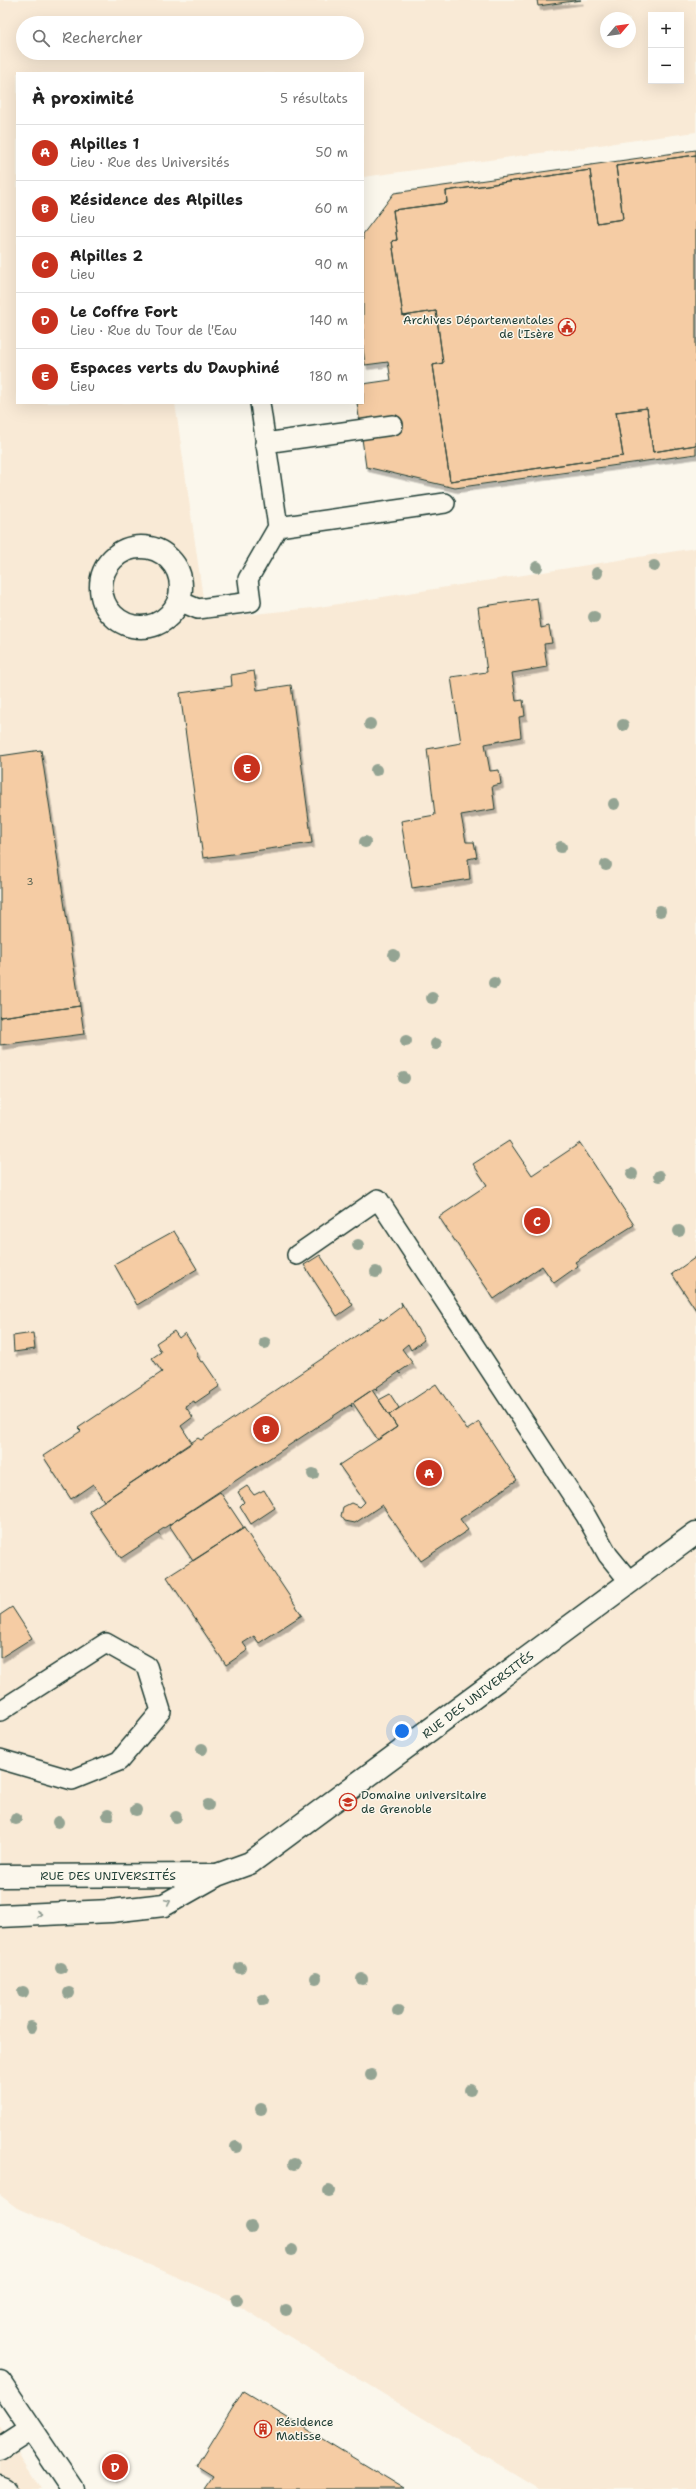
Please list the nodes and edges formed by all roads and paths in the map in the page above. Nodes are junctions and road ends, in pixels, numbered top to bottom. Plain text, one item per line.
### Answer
1 (260, 404) edge
2 (393, 425) dead end
3 (265, 443) junction
4 (445, 503) dead end
5 (278, 527) junction
6 (179, 601) dead end
7 (297, 1255) dead end
8 (696, 1533) edge
9 (630, 1582) junction
10 (0, 1711) edge
11 (0, 1759) edge
12 (217, 1875) junction
13 (0, 1876) edge
14 (0, 1916) edge
15 (0, 2382) edge
16 (31, 2429) junction
17 (0, 2449) edge
18 (0, 2487) edge
19 (5, 2489) edge
20 (72, 2489) edge

1 - 3 lane
2 - 3 lane
3 - 5 lane
4 - 5 lane
5 - 6 lane
7 - 9 lane
8 - 9 street, RUE DES UNIVERSITÉS
9 - 12 street, RUE DES UNIVERSITÉS
10 - 11 lane
12 - 13 street, RUE DES UNIVERSITÉS
14 -> 12 street, RUE DES UNIVERSITÉS
15 - 16 street
16 - 17 street
16 - 20 street
18 - 19 street

